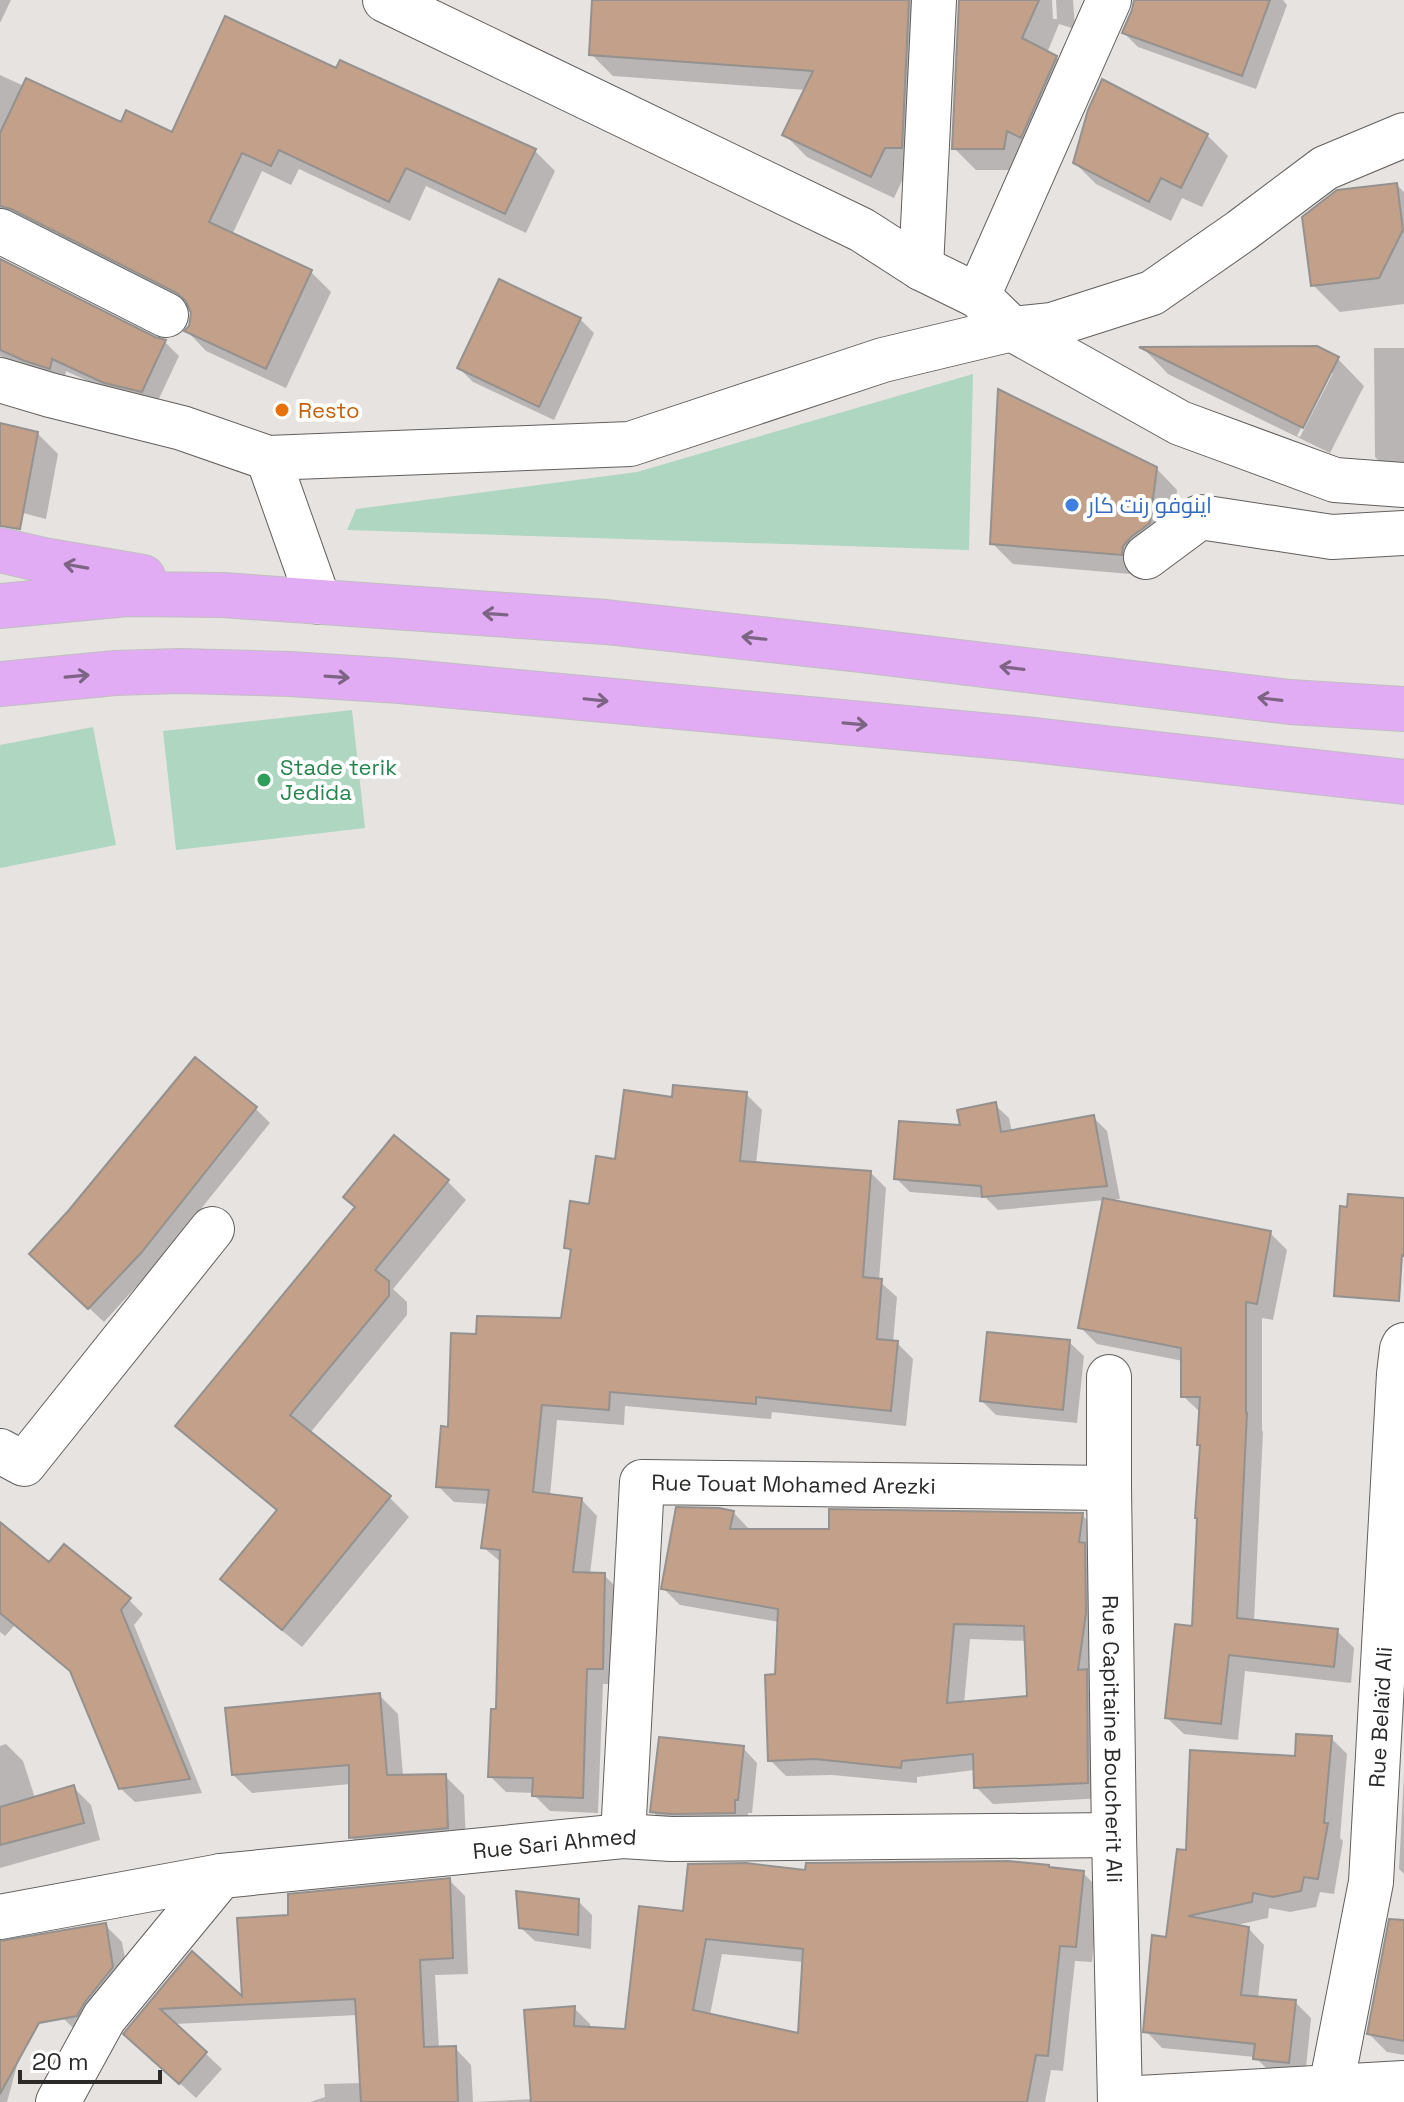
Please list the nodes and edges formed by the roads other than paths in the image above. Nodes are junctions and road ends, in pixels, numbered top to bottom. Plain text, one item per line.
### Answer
1 (385, 0) edge
2 (934, 0) edge
3 (1109, 0) edge
4 (1404, 135) edge
5 (0, 231) edge
6 (921, 268) junction
7 (978, 296) junction
8 (166, 315) dead end
9 (1012, 329) junction
10 (0, 380) edge
11 (268, 458) junction
12 (1404, 485) edge
13 (1404, 533) edge
14 (0, 550) edge
15 (1146, 557) dead end
16 (319, 602) junction
17 (0, 606) edge
18 (0, 684) edge
19 (1404, 707) edge
20 (1404, 782) edge
21 (212, 1229) dead end
22 (1404, 1345) edge
23 (1109, 1377) dead end
24 (0, 1451) edge
25 (1109, 1488) junction
26 (1114, 1835) junction
27 (623, 1836) junction
28 (221, 1876) junction
29 (0, 1917) edge
30 (1404, 2083) edge
31 (1331, 2087) junction
32 (1120, 2100) edge
33 (58, 2102) edge

1 - 6 street
2 - 6 street
3 - 7 street
4 - 9 street
5 - 8 street
6 - 7 street
7 - 9 street
9 - 11 street
9 - 12 street
10 - 11 street
11 - 16 street
13 - 15 street
16 -> 14 highway
16 - 17 highway
19 -> 16 highway
18 -> 20 highway
21 - 24 street
22 - 31 street, Rue Belaïd Ali
23 - 25 street, Rue Capitaine Boucherit Ali
25 - 26 street, Rue Capitaine Boucherit Ali
25 - 27 street, Rue Touat Mohamed Arezki
26 - 27 street, Rue Sari Ahmed
26 - 32 street, Rue Capitaine Boucherit Ali
27 - 28 street, Rue Sari Ahmed
28 - 29 street, Rue Sari Ahmed
28 - 33 street
30 - 31 street
31 - 32 street

